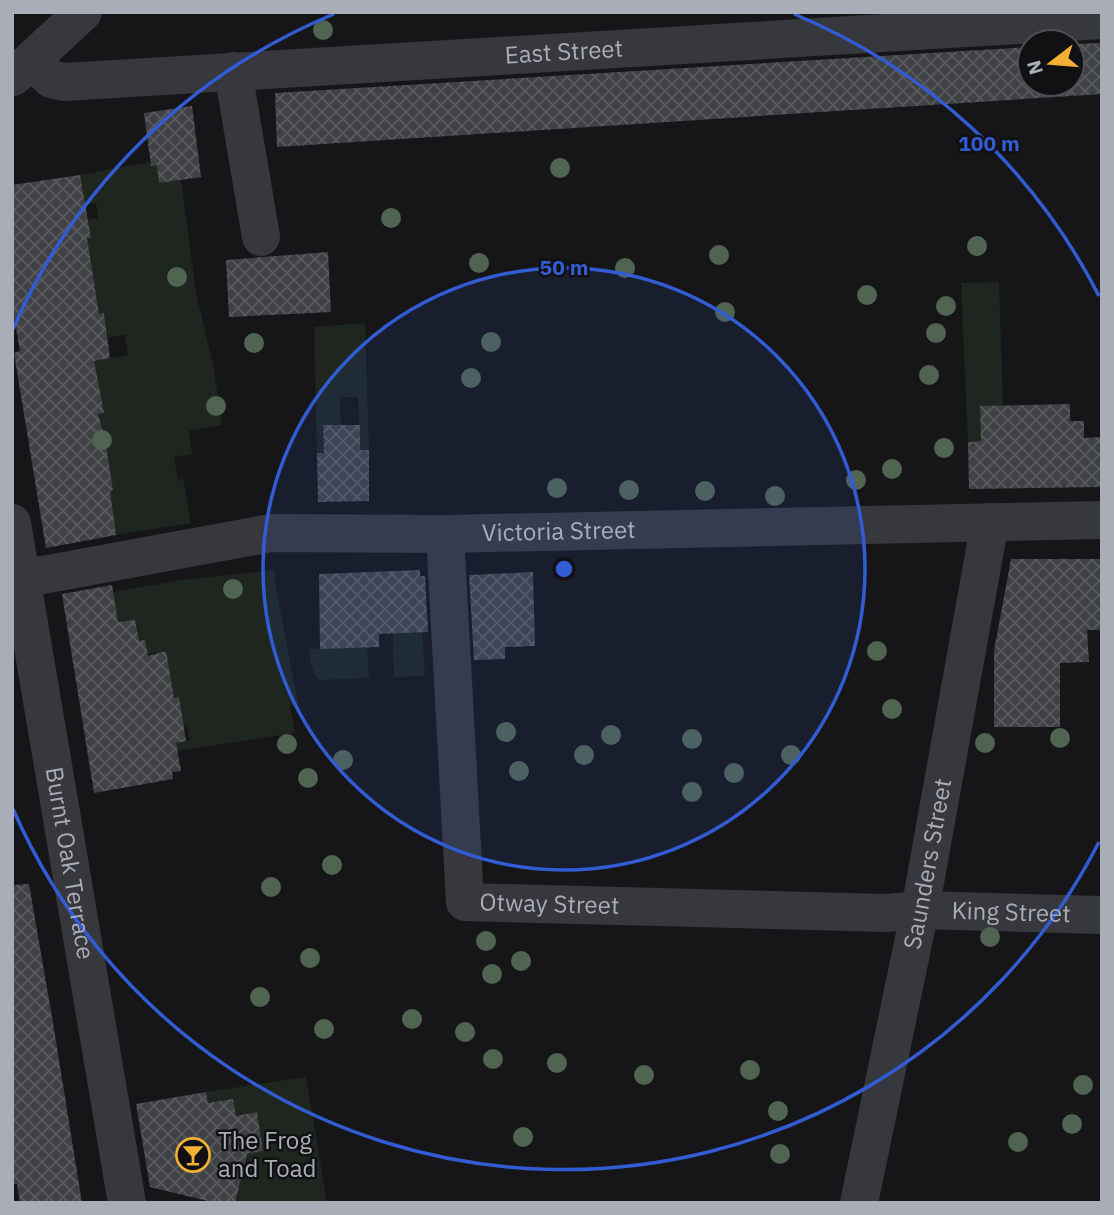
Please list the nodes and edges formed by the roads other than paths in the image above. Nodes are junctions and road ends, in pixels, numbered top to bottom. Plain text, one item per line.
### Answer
1 (83, 12) edge
2 (1102, 20) edge
3 (22, 69) edge
4 (233, 72) junction
5 (261, 237) dead end
6 (1102, 520) edge
7 (990, 522) junction
8 (12, 523) edge
9 (445, 534) junction
10 (21, 579) junction
11 (920, 910) junction
12 (1102, 915) edge
13 (127, 1203) edge
14 (859, 1203) edge

1 - 3 street
2 - 4 street, East Street
3 - 4 street, East Street
4 - 5 street
6 - 7 street, Victoria Street
7 - 9 street, Victoria Street
7 - 11 street, Saunders Street
8 - 10 street, Burnt Oak Terrace
9 - 10 street, Victoria Street
9 - 11 street, Otway Street
10 - 13 street, Burnt Oak Terrace
11 - 12 street, King Street
11 - 14 street, Saunders Street

